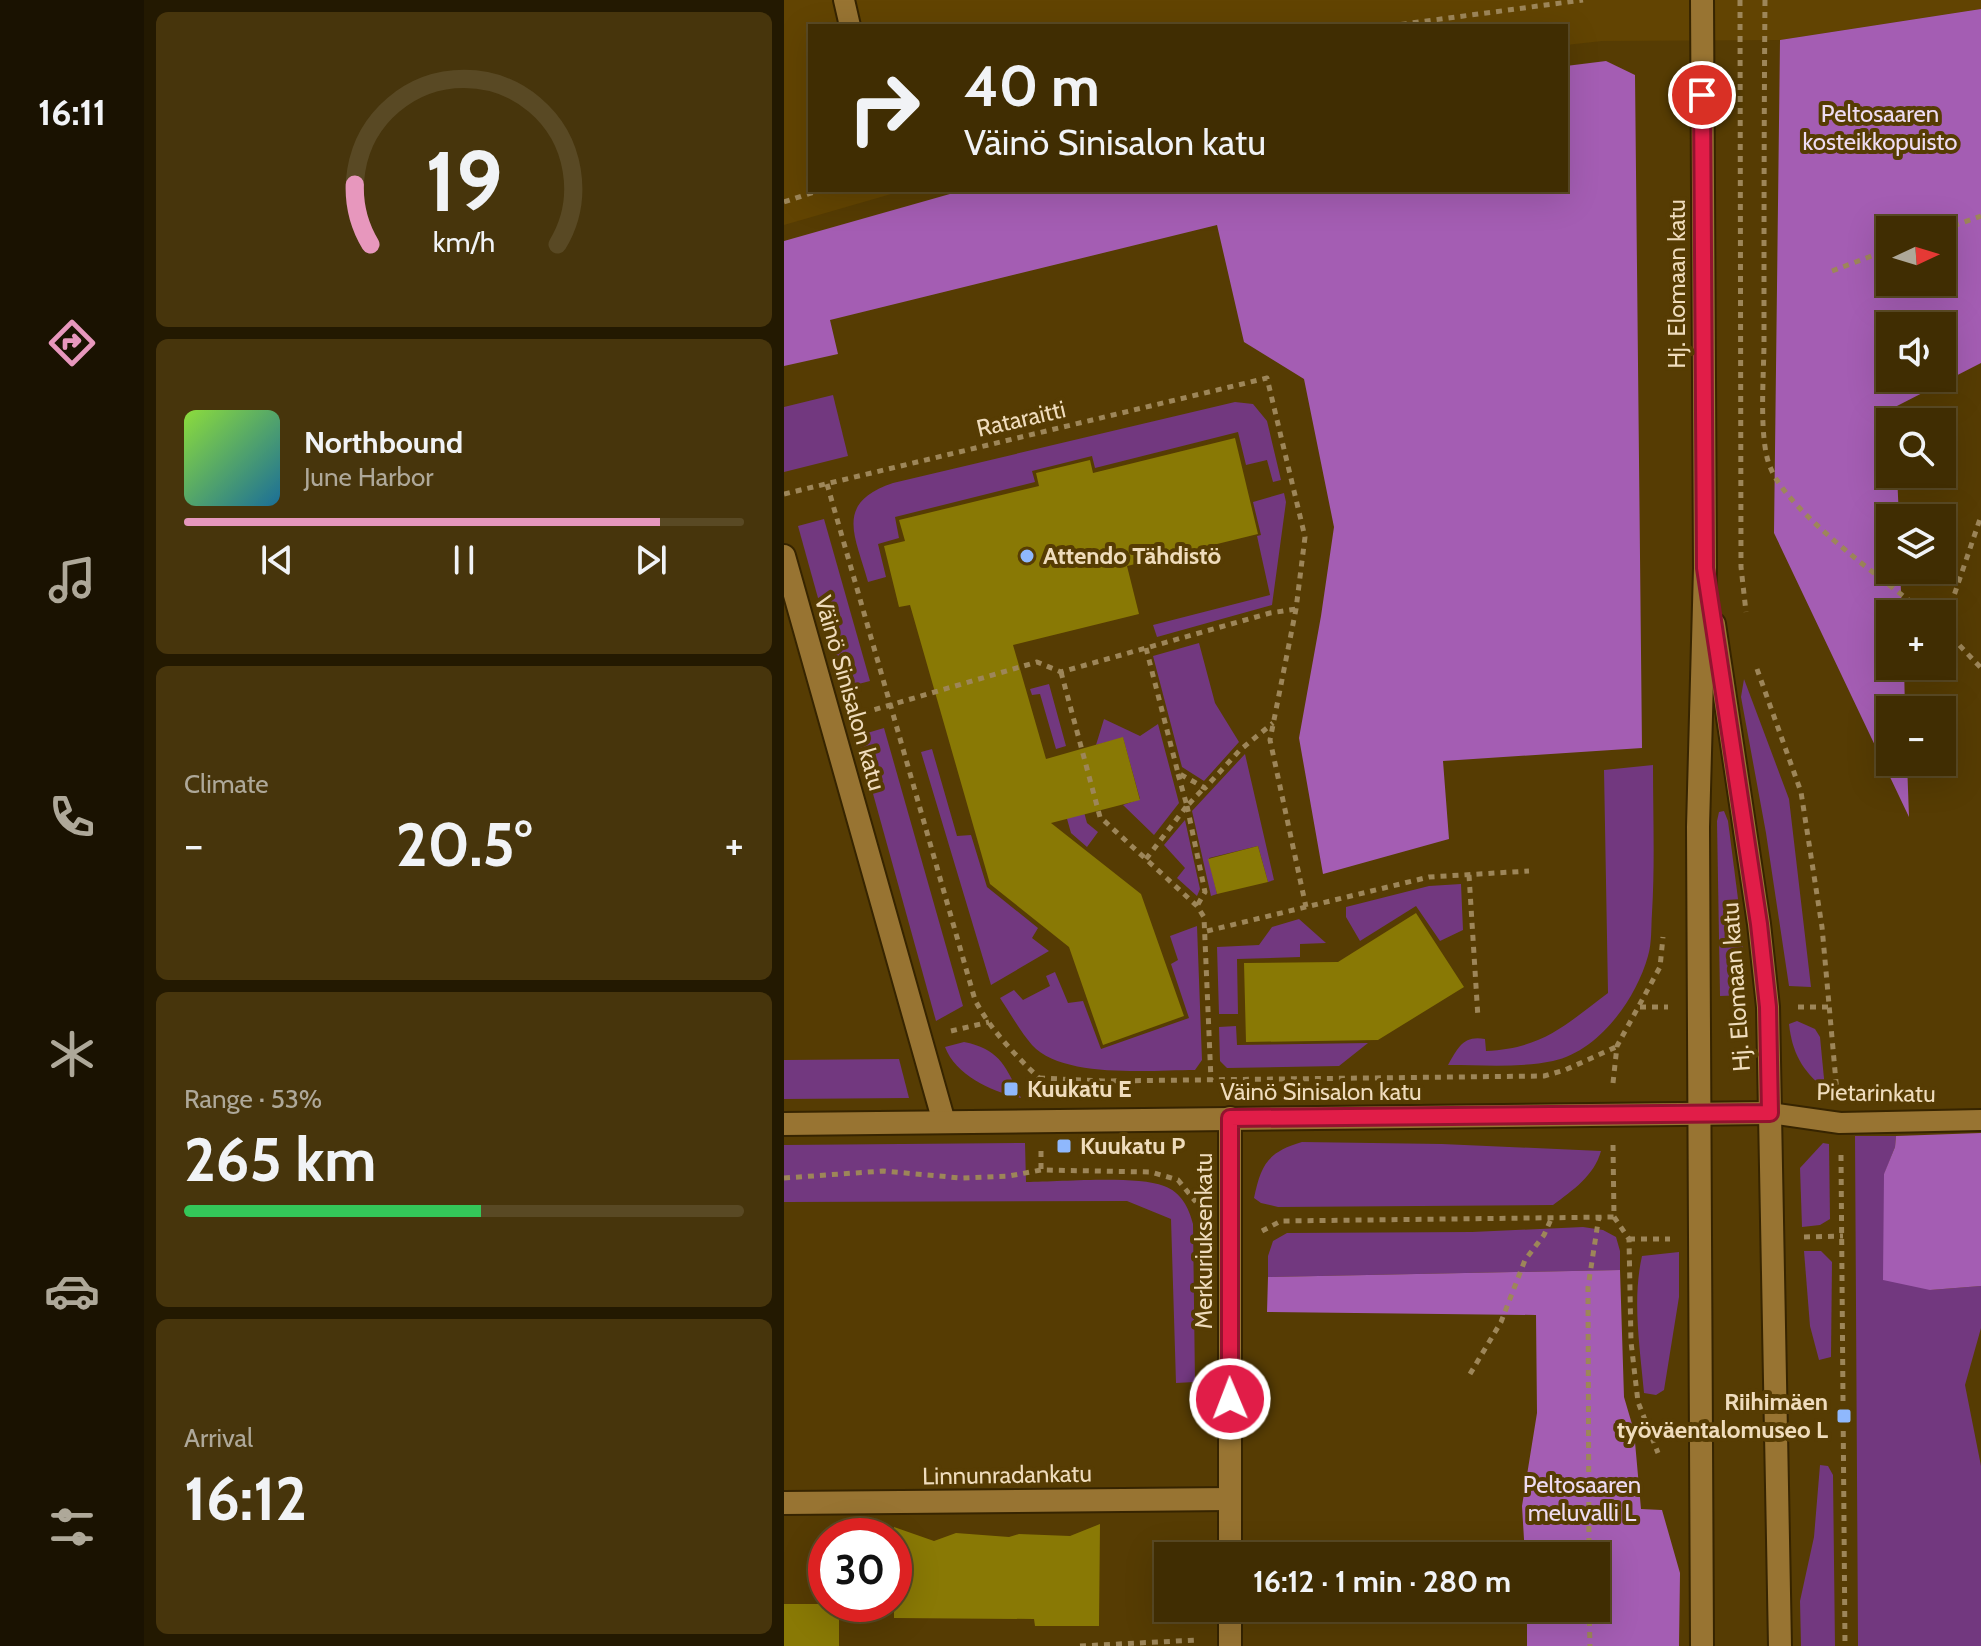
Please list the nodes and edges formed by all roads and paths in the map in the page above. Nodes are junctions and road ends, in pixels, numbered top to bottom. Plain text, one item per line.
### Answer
1 (844, 0) edge
2 (1583, 0) edge
3 (1702, 0) edge
4 (1740, 0) edge
5 (1765, 0) edge
6 (850, 24) edge
7 (1404, 24) edge
8 (814, 192) edge
9 (784, 202) edge
10 (1981, 216) edge
11 (1956, 225) edge
12 (1876, 254) edge
13 (1832, 271) dead end
14 (827, 484) junction
15 (784, 494) edge
16 (1981, 516) edge
17 (784, 556) edge
18 (1741, 567) dead end
19 (1705, 568) junction
20 (1909, 600) edge
21 (1951, 600) edge
22 (1296, 609) junction
23 (1956, 642) edge
24 (1146, 648) junction
25 (1981, 668) edge
26 (1061, 672) junction
27 (890, 705) junction
28 (1273, 723) junction
29 (1178, 773) junction
30 (1205, 788) junction
31 (1187, 806) junction
32 (1146, 859) junction
33 (1529, 871) dead end
34 (1469, 875) junction
35 (1197, 906) junction
36 (1306, 907) junction
37 (1664, 926) dead end
38 (1207, 931) junction
39 (1478, 1018) dead end
40 (1617, 1046) junction
41 (1039, 1078) junction
42 (1211, 1080) junction
43 (1770, 1113) junction
44 (1698, 1114) junction
45 (1614, 1115) junction
46 (1230, 1118) junction
47 (1981, 1120) edge
48 (1040, 1121) junction
49 (944, 1122) junction
50 (784, 1124) edge
51 (1041, 1170) junction
52 (784, 1178) edge
53 (1200, 1207) dead end
54 (1599, 1216) junction
55 (1552, 1217) junction
56 (1614, 1217) junction
57 (1230, 1249) junction
58 (1470, 1374) dead end
59 (1658, 1453) dead end
60 (1230, 1499) junction
61 (784, 1503) edge
62 (1230, 1542) edge
63 (1589, 1542) edge
64 (1589, 1622) edge
65 (1230, 1642) edge
66 (1080, 1646) edge
67 (1590, 1646) edge
68 (1702, 1646) edge
69 (1780, 1646) edge

1 - 6 lane
2 - 7 path
3 - 19 street, Hj. Elomaan katu
4 - 18 path
5 - 20 path
8 - 9 path
10 - 11 path
12 - 13 path
14 - 15 path, Rataraitti
14 - 22 path, Rataraitti
14 - 27 path
16 - 21 path
17 - 49 street, Väinö Sinisalon katu
19 - 43 street, Hj. Elomaan katu
19 - 44 street, Hj. Elomaan katu
22 - 24 path
22 - 28 path
23 - 25 path
24 - 26 path
24 - 29 path
26 - 27 path
26 - 32 path
27 - 41 path
28 - 30 path
28 - 36 path
29 - 30 path
29 - 31 path
30 - 31 path
31 - 32 path
31 - 35 path
32 - 35 path
33 - 34 path
34 - 36 path
34 - 39 path
35 - 38 path
36 - 38 path
37 - 40 path
38 - 42 path
40 - 42 path
40 - 45 path
41 - 42 path
41 - 48 path
43 - 44 street
43 - 47 lane, Pietarinkatu
43 - 69 street, Hj. Elomaan katu
44 - 45 street, Väinö Sinisalon katu
44 - 68 street, Hj. Elomaan katu
45 - 46 street, Väinö Sinisalon katu
45 - 56 path
46 - 48 street, Väinö Sinisalon katu
46 - 57 street, Merkuriuksenkatu
48 - 49 street, Väinö Sinisalon katu
48 - 51 path
49 - 50 street, Väinö Sinisalon katu
51 - 52 path
51 - 53 path
54 - 55 path
54 - 56 path
54 - 63 path
55 - 57 path
55 - 58 path
56 - 59 path
57 - 60 street, Merkuriuksenkatu
60 - 61 street, Linnunradankatu
60 - 62 street, Merkuriuksenkatu
64 - 67 path
65 - 66 path

